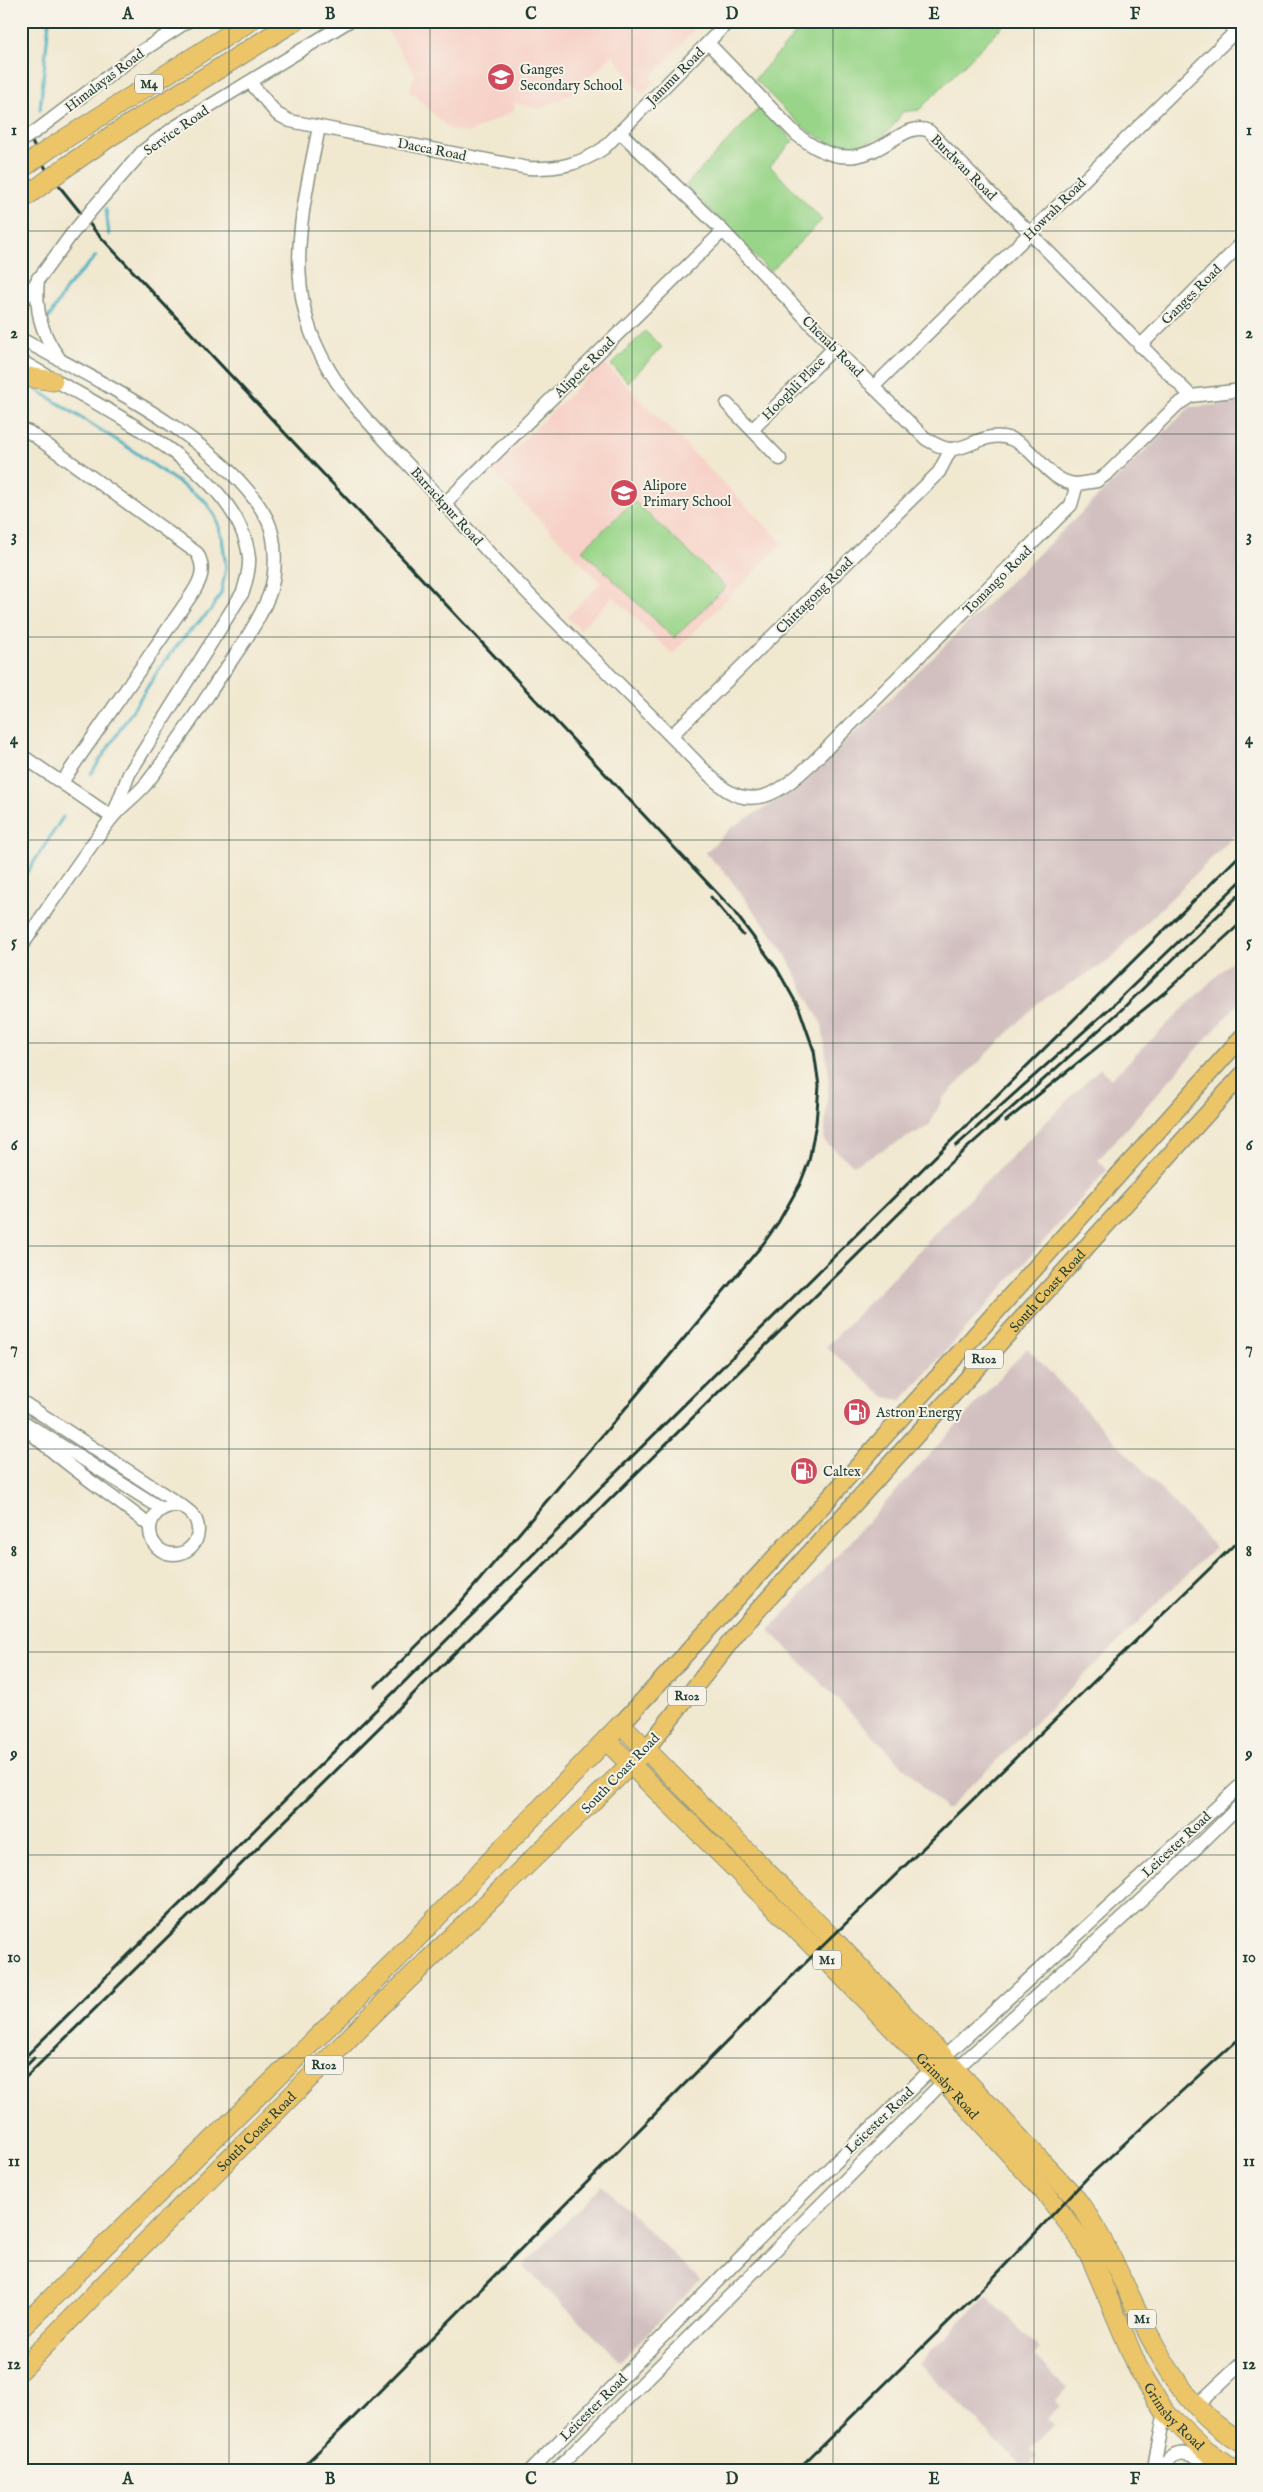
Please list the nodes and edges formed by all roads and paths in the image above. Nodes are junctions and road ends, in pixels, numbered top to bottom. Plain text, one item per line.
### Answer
1 (188, 21) edge
2 (250, 21) edge
3 (295, 21) edge
4 (348, 21) edge
5 (729, 21) edge
6 (1226, 21) edge
7 (171, 26) edge
8 (1239, 34) edge
9 (708, 43) junction
10 (250, 82) junction
11 (319, 127) junction
12 (620, 132) junction
13 (21, 141) edge
14 (21, 169) edge
15 (21, 200) edge
16 (723, 231) junction
17 (1030, 234) junction
18 (1242, 243) edge
19 (38, 278) junction
20 (21, 303) edge
21 (21, 339) edge
22 (1140, 346) junction
23 (834, 348) junction
24 (21, 361) edge
25 (61, 361) junction
26 (21, 376) edge
27 (54, 380) junction
28 (873, 387) junction
29 (1242, 390) edge
30 (1191, 396) junction
31 (727, 404) dead end
32 (21, 429) edge
33 (753, 429) junction
34 (951, 449) junction
35 (780, 460) dead end
36 (1077, 484) junction
37 (445, 504) junction
38 (671, 736) junction
39 (21, 756) edge
40 (62, 782) junction
41 (759, 797) joint
42 (112, 818) junction
43 (21, 947) edge
44 (1242, 1037) edge
45 (1242, 1075) edge
46 (1115, 1179) junction
47 (1132, 1196) junction
48 (1022, 1283) junction
49 (1040, 1298) junction
50 (987, 1322) junction
51 (1005, 1337) junction
52 (929, 1387) junction
53 (21, 1401) edge
54 (946, 1402) junction
55 (21, 1420) edge
56 (21, 1424) edge
57 (842, 1484) junction
58 (856, 1501) junction
59 (185, 1508) junction
60 (162, 1509) junction
61 (150, 1526) junction
62 (693, 1647) junction
63 (713, 1664) junction
64 (621, 1724) junction
65 (606, 1740) junction
66 (647, 1748) junction
67 (631, 1764) junction
68 (1242, 1784) edge
69 (1242, 1803) edge
70 (944, 2069) junction
71 (814, 2184) junction
72 (828, 2197) junction
73 (1096, 2227) junction
74 (1079, 2237) junction
75 (107, 2242) junction
76 (126, 2262) junction
77 (21, 2328) edge
78 (1242, 2363) edge
79 (21, 2370) edge
80 (1196, 2406) junction
81 (1165, 2412) junction
82 (1242, 2444) edge
83 (530, 2471) edge
84 (555, 2471) edge
85 (1153, 2471) edge
86 (1160, 2471) edge
87 (1233, 2471) edge

1 - 7 street, Himalayas Road
2 - 14 highway, M4, bridge
3 - 15 highway, M4, bridge
4 - 10 street, Service Road
5 - 9 street, Jammu Road
6 - 8 street
7 - 13 street, Himalayas Road, bridge
8 - 17 street, Howrah Road
9 - 12 street, Jammu Road
9 - 17 street, Burdwan Road
10 - 11 street, Dacca Road
10 - 19 street, Service Road, bridge
11 - 12 street, Dacca Road
11 - 37 street, Barrackpur Road
12 - 16 street, Chenab Road
16 - 23 street, Chenab Road
16 - 37 street, Alipore Road
17 - 22 street, Burdwan Road
17 - 28 street, Howrah Road
18 - 22 street, Ganges Road
19 - 20 street, Service Road
19 - 25 street
21 - 25 street
22 - 30 street, Burdwan Road
23 - 28 street, Chenab Road
23 - 33 street, Hooghli Place
24 - 27 street
25 - 42 street
26 - 27 highway
27 - 42 street
28 - 34 street, Chenab Road
29 - 30 street
30 - 36 street
31 - 33 street, Hooghli Place
32 - 40 street
33 - 35 street, Hooghli Place
34 - 36 street
34 - 38 street, Chittagong Road
36 - 41 street, Tomango Road
37 - 38 street, Barrackpur Road
38 - 41 street, Barrackpur Road
39 - 40 street
40 - 42 street
42 - 43 street
44 - 46 main road, South Coast Road / R102
45 - 47 main road, South Coast Road / R102
46 - 47 main road
46 - 48 main road, South Coast Road / R102
47 - 49 main road, South Coast Road / R102
48 - 49 main road
48 - 50 main road, South Coast Road / R102
49 - 51 main road, South Coast Road / R102
50 - 51 main road
50 - 52 main road, South Coast Road / R102
51 - 54 main road, South Coast Road / R102
52 - 54 main road
52 - 57 main road, South Coast Road / R102
53 - 59 street
54 - 58 main road, South Coast Road / R102
55 - 60 street
56 - 61 street
57 - 58 main road
57 - 62 main road, South Coast Road / R102
58 - 63 main road, South Coast Road / R102
59 - 60 street
59 - 61 street
60 - 61 street
62 - 63 main road
62 - 64 main road, South Coast Road / R102
63 - 66 main road, South Coast Road / R102
64 - 65 highway, South Coast Road / R102
64 - 66 highway, Grimsby Road / M1
65 - 67 highway, Grimsby Road / M1
65 - 75 highway, South Coast Road / R102
66 - 67 highway, South Coast Road / R102
66 - 70 highway, Grimsby Road / M1
67 - 70 highway, Grimsby Road / M1
67 - 76 highway, South Coast Road / R102
68 - 70 street, Leicester Road
69 - 70 street, Leicester Road
70 - 71 street, Leicester Road
70 - 72 street, Leicester Road
70 - 73 highway, Grimsby Road / M1
70 - 74 highway, Grimsby Road / M1
71 - 72 street
71 - 83 street, Leicester Road
72 - 84 street, Leicester Road
73 - 74 highway
73 - 80 highway, Grimsby Road / M1
74 - 81 highway, Grimsby Road / M1
75 - 76 highway
75 - 77 highway, South Coast Road / R102
76 - 79 highway, South Coast Road / R102
78 - 80 street
80 - 82 highway, Grimsby Road / M1
81 - 85 street
81 - 87 highway, Grimsby Road / M1
86 - 87 street

